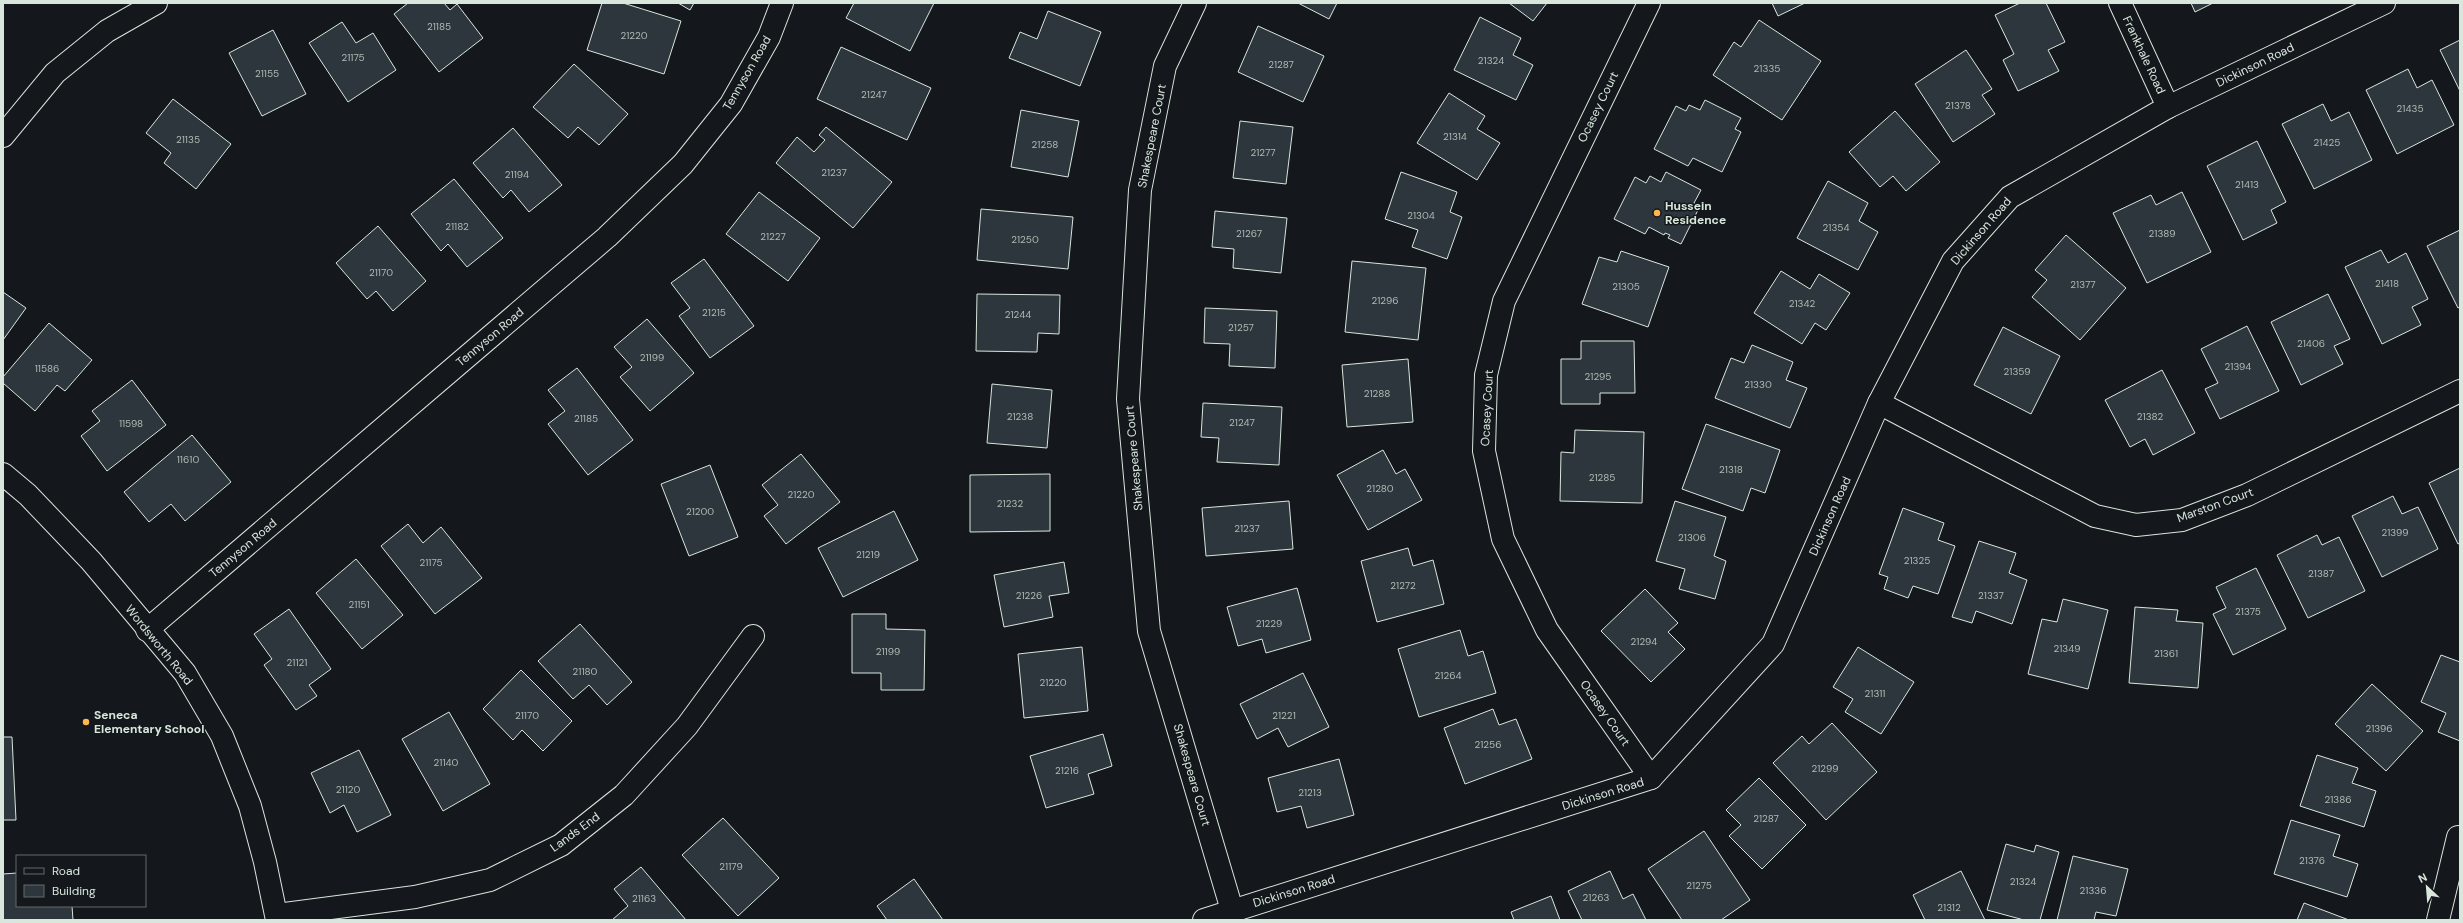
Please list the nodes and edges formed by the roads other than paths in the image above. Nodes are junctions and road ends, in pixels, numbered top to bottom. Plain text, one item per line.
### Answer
1 (156, 3) edge
2 (782, 3) edge
3 (1195, 3) edge
4 (1648, 3) edge
5 (2120, 3) edge
6 (2384, 3) edge
7 (2168, 107) junction
8 (3, 136) edge
9 (2460, 391) edge
10 (1879, 403) junction
11 (3, 474) edge
12 (147, 630) junction
13 (753, 636) dead end
14 (1651, 778) junction
15 (2458, 837) dead end
16 (1232, 910) junction
17 (277, 918) edge
18 (1204, 920) edge
19 (2438, 920) edge

1 - 8 street
2 - 12 street, Tennyson Road
3 - 16 street, Shakespeare Court
4 - 14 street, Ocasey Court
5 - 7 street, Frankhale Road
6 - 7 street, Dickinson Road
7 - 10 street, Dickinson Road
9 - 10 street, Marston Court
10 - 14 street, Dickinson Road
11 - 12 street, Wordsworth Road
12 - 17 street, Wordsworth Road
13 - 17 street, Lands End
14 - 16 street, Dickinson Road
15 - 19 street
16 - 18 street, Dickinson Road

